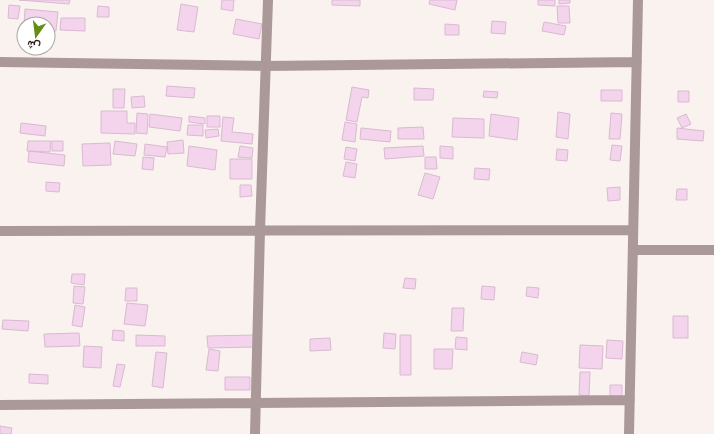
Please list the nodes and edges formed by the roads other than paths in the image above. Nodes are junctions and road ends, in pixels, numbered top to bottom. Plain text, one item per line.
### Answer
1 (268, 0) edge
2 (638, 0) edge
3 (0, 62) edge
4 (636, 62) junction
5 (266, 66) junction
6 (260, 230) junction
7 (633, 230) junction
8 (0, 231) edge
9 (633, 250) junction
10 (714, 250) edge
11 (630, 400) junction
12 (256, 403) junction
13 (0, 405) edge
14 (255, 434) edge
15 (630, 434) edge

1 - 5 street
2 - 4 street
3 - 5 street
4 - 5 street
4 - 7 street
5 - 6 street
6 - 7 street
6 - 8 street
6 - 12 street
7 - 9 street
9 - 10 street
9 - 11 street
11 - 12 street
11 - 15 street
12 - 13 street
12 - 14 street

